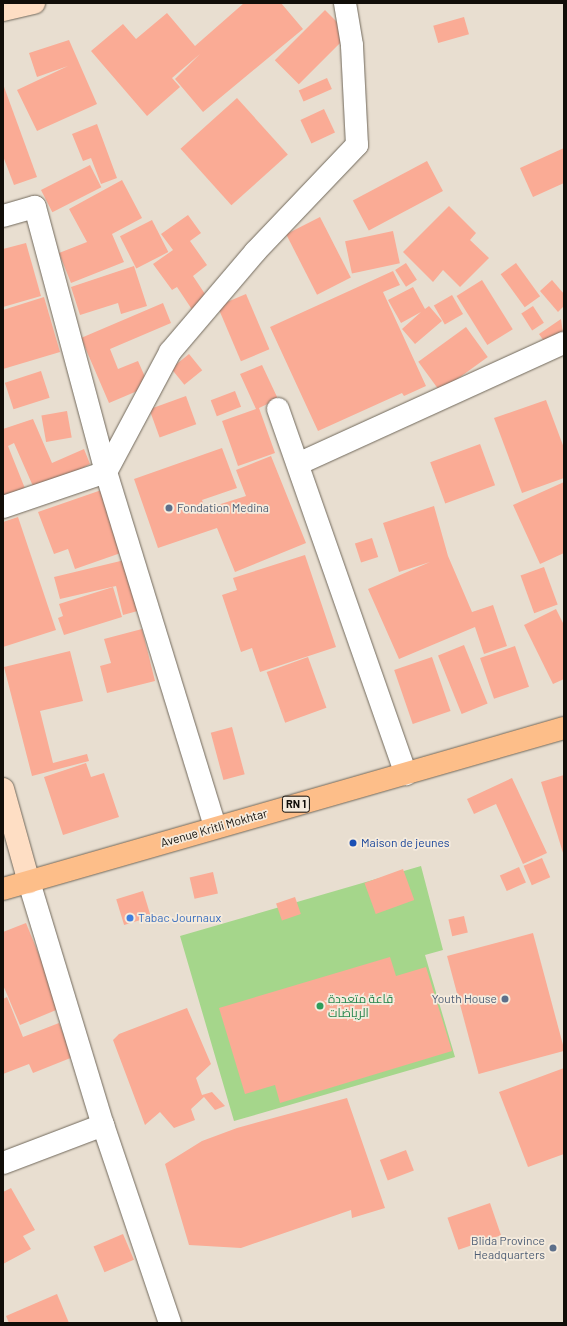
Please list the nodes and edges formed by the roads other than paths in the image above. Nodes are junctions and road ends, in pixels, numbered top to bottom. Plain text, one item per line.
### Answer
1 (34, 3) edge
2 (345, 3) edge
3 (3, 10) edge
4 (3, 216) edge
5 (564, 343) edge
6 (278, 409) dead end
7 (298, 464) junction
8 (106, 472) junction
9 (3, 507) edge
10 (564, 728) edge
11 (406, 774) junction
12 (3, 789) edge
13 (215, 827) junction
14 (29, 882) junction
15 (3, 889) edge
16 (103, 1124) junction
17 (3, 1163) edge
18 (170, 1323) edge

1 - 3 main road
2 - 8 street
4 - 8 street
5 - 7 street
6 - 7 street
7 - 11 street
8 - 9 street
8 - 13 street
10 - 11 main road, Avenue Kritli Mokhtar / RN 1
11 - 13 main road, Avenue Kritli Mokhtar / RN 1
12 - 14 main road
13 - 14 main road, Avenue Kritli Mokhtar / RN 1
14 - 15 main road, Avenue Kritli Mokhtar / RN 1
14 - 16 street
16 - 17 street
16 - 18 street

